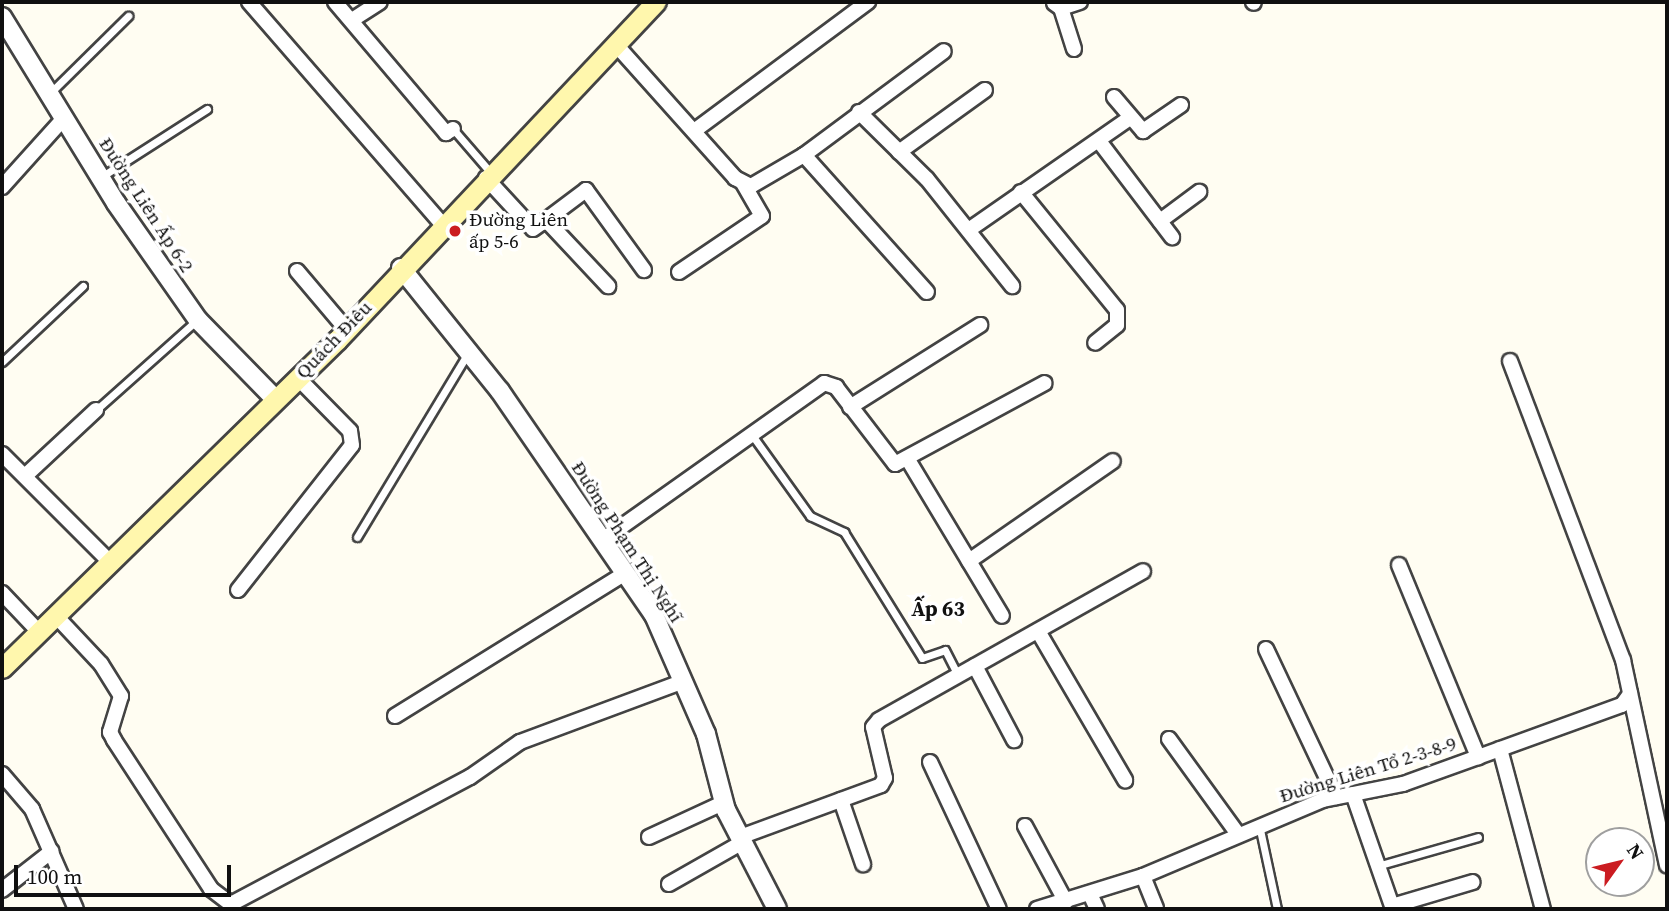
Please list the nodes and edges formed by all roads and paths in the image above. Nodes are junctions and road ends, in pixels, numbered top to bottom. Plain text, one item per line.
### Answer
1 (248, 2) edge
2 (335, 2) edge
3 (380, 2) edge
4 (656, 2) edge
5 (869, 2) edge
6 (1080, 2) edge
7 (1057, 5) edge
8 (128, 16) dead end
9 (2, 17) edge
10 (352, 20) junction
11 (618, 47) junction
12 (1074, 49) dead end
13 (944, 51) dead end
14 (985, 90) dead end
15 (50, 93) junction
16 (1114, 97) dead end
17 (1181, 105) dead end
18 (207, 109) dead end
19 (859, 112) junction
20 (65, 117) junction
21 (1130, 118) junction
22 (453, 129) joint
23 (694, 131) junction
24 (1099, 141) junction
25 (899, 152) junction
26 (804, 155) junction
27 (489, 176) junction
28 (101, 178) junction
29 (742, 182) junction
30 (2, 187) edge
31 (1021, 192) junction
32 (1199, 192) dead end
33 (546, 220) junction
34 (1160, 221) junction
35 (443, 224) junction
36 (970, 229) junction
37 (1172, 237) dead end
38 (401, 268) junction
39 (644, 270) dead end
40 (297, 271) dead end
41 (679, 272) dead end
42 (83, 286) dead end
43 (608, 286) dead end
44 (1012, 286) dead end
45 (927, 292) dead end
46 (198, 320) junction
47 (980, 324) dead end
48 (346, 329) junction
49 (1095, 343) dead end
50 (468, 352) junction
51 (1510, 361) dead end
52 (2, 362) edge
53 (298, 378) junction
54 (1045, 383) dead end
55 (276, 400) junction
56 (850, 407) junction
57 (96, 410) joint
58 (752, 435) junction
59 (2, 454) edge
60 (907, 458) junction
61 (1113, 461) dead end
62 (24, 476) junction
63 (357, 537) dead end
64 (604, 539) junction
65 (109, 561) junction
66 (969, 561) junction
67 (1399, 565) dead end
68 (1143, 571) dead end
69 (626, 573) junction
70 (238, 590) dead end
71 (2, 593) edge
72 (55, 615) junction
73 (1002, 616) dead end
74 (38, 631) junction
75 (1038, 631) junction
76 (1266, 649) dead end
77 (975, 666) junction
78 (2, 668) edge
79 (958, 676) junction
80 (684, 681) junction
81 (1630, 694) junction
82 (395, 716) dead end
83 (1169, 739) dead end
84 (1014, 740) dead end
85 (1500, 749) junction
86 (1478, 757) junction
87 (930, 762) dead end
88 (2, 774) edge
89 (1125, 780) dead end
90 (1353, 794) junction
91 (1336, 797) junction
92 (841, 800) junction
93 (723, 803) junction
94 (1259, 824) junction
95 (1026, 826) dead end
96 (1237, 832) junction
97 (649, 837) dead end
98 (1478, 837) dead end
99 (741, 839) junction
100 (52, 851) junction
101 (863, 864) dead end
102 (1667, 865) edge
103 (1376, 866) junction
104 (1143, 876) junction
105 (1473, 882) dead end
106 (669, 884) dead end
107 (2, 890) edge
108 (1066, 902) junction
109 (1094, 903) edge
110 (231, 907) edge
111 (772, 907) edge
112 (1393, 908) edge
113 (76, 909) edge
114 (999, 909) edge
115 (1037, 909) edge
116 (1156, 909) edge
117 (1277, 909) edge
118 (1543, 909) edge

1 - 35 street
2 - 10 street
3 - 10 street
4 - 11 main road, Quách Điêu
5 - 23 street
6 - 7 street
7 - 12 street
8 - 15 lane
9 - 15 street, Đường Liên Ấp 6-2
10 - 22 street
11 - 23 street
11 - 27 main road, Quách Điêu
13 - 19 street
14 - 25 street
15 - 20 street, Đường Liên Ấp 6-2
16 - 21 street
17 - 21 street
18 - 28 lane
19 - 25 street
19 - 26 street
20 - 28 street, Đường Liên Ấp 6-2
20 - 30 street
21 - 24 street
22 - 27 lane
23 - 29 street
24 - 31 street
24 - 34 street
25 - 36 street
26 - 29 street
26 - 45 street
27 - 33 street
27 - 35 main road, Quách Điêu
28 - 46 street, Đường Liên Ấp 6-2
29 - 41 street
31 - 36 street
31 - 49 street
32 - 34 street
33 - 39 street
33 - 43 street
34 - 37 street
35 - 38 main road, Quách Điêu
36 - 44 street
38 - 48 main road, Quách Điêu
38 - 50 street, Đường Phạm Thị Nghĩ
40 - 48 street
42 - 52 lane
46 - 55 street, Đường Liên Ấp 6-2
46 - 57 lane
47 - 56 street
48 - 53 main road, Quách Điêu
50 - 63 lane
50 - 64 street, Đường Phạm Thị Nghĩ
51 - 81 street
53 - 55 main road, Quách Điêu
53 - 70 street
54 - 60 street
55 - 65 main road, Quách Điêu
56 - 58 street
56 - 60 street
57 - 62 street
58 - 64 street
58 - 79 lane
59 - 62 street
60 - 66 street
61 - 66 street
62 - 65 street
64 - 69 street, Đường Phạm Thị Nghĩ
65 - 72 main road, Quách Điêu
66 - 73 street
67 - 86 street
68 - 75 street
69 - 80 street, Đường Phạm Thị Nghĩ
69 - 82 street
71 - 74 street
72 - 74 main road, Quách Điêu
72 - 110 street
74 - 78 main road, Quách Điêu
75 - 77 street
75 - 89 street
76 - 91 street
77 - 79 street
77 - 84 street
79 - 92 street
80 - 93 street, Đường Phạm Thị Nghĩ
80 - 110 street
81 - 85 street, Đường Liên Tổ 2-3-8-9
81 - 102 street
83 - 96 street
85 - 86 street, Đường Liên Tổ 2-3-8-9
85 - 118 street
86 - 90 street, Đường Liên Tổ 2-3-8-9
87 - 114 street
88 - 100 street
90 - 91 street, Đường Liên Tổ 2-3-8-9
90 - 103 street
91 - 94 street, Đường Liên Tổ 2-3-8-9
92 - 99 street
92 - 101 street
93 - 97 street
93 - 99 street, Đường Phạm Thị Nghĩ
94 - 96 street, Đường Liên Tổ 2-3-8-9
94 - 117 lane
95 - 108 street
96 - 104 street, Đường Liên Tổ 2-3-8-9
98 - 103 lane
99 - 106 street
99 - 111 street, Đường Phạm Thị Nghĩ
100 - 107 street
100 - 113 street
103 - 112 street
104 - 109 street, Đường Liên Tổ 2-3-8-9
104 - 116 street
105 - 112 street
108 - 109 street, Đường Liên Tổ 2-3-8-9
108 - 115 street, Đường Liên Tổ 2-3-8-9

